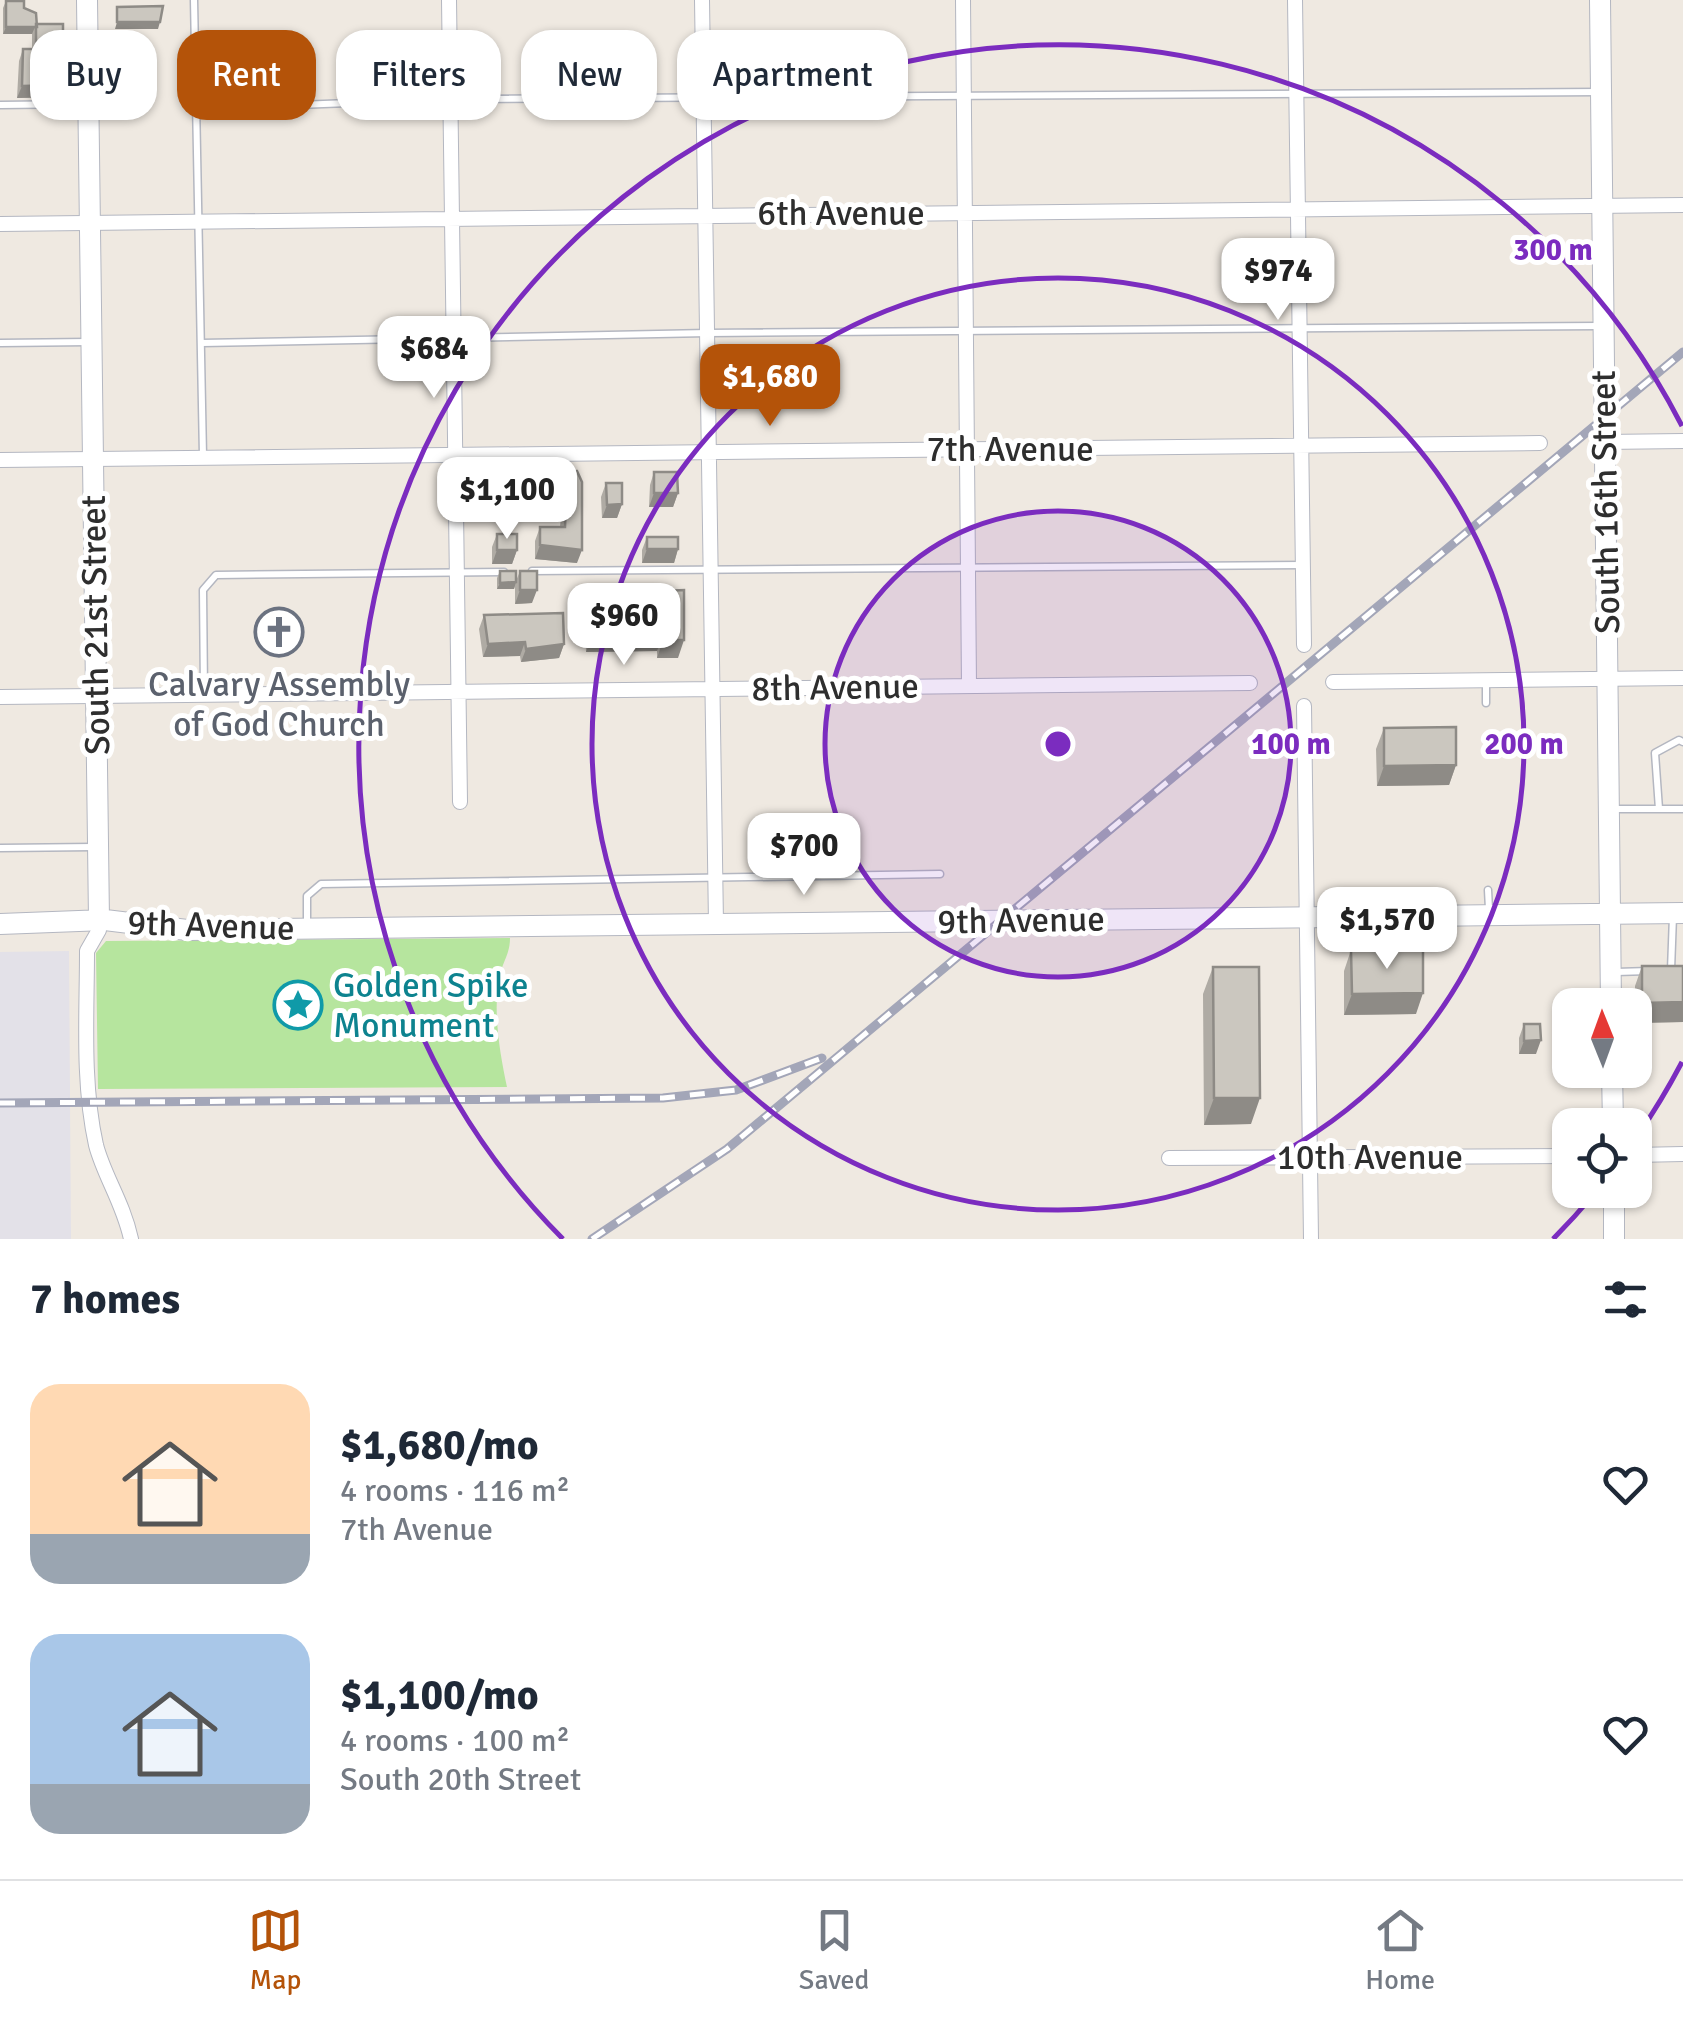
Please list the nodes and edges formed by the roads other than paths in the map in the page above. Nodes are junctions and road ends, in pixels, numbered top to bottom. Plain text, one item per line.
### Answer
1 (87, 0) edge
2 (194, 0) edge
3 (449, 0) edge
4 (702, 0) edge
5 (963, 0) edge
6 (1296, 0) edge
7 (1600, 0) edge
8 (87, 30) edge
9 (195, 30) edge
10 (449, 30) edge
11 (703, 30) edge
12 (1601, 92) junction
13 (1297, 95) junction
14 (908, 96) edge
15 (965, 96) junction
16 (677, 98) edge
17 (501, 99) edge
18 (0, 105) edge
19 (30, 105) edge
20 (88, 120) edge
21 (196, 120) edge
22 (450, 120) edge
23 (704, 120) edge
24 (1683, 205) edge
25 (1602, 206) junction
26 (1298, 209) junction
27 (966, 212) junction
28 (705, 214) junction
29 (452, 218) junction
30 (200, 221) junction
31 (90, 222) junction
32 (0, 224) edge
33 (1603, 326) junction
34 (1300, 328) junction
35 (967, 332) junction
36 (708, 333) junction
37 (454, 337) junction
38 (92, 342) junction
39 (0, 343) edge
40 (202, 343) junction
41 (1683, 441) edge
42 (1604, 442) junction
43 (1540, 443) dead end
44 (1301, 446) junction
45 (968, 449) junction
46 (707, 451) junction
47 (456, 454) junction
48 (203, 458) junction
49 (93, 459) junction
50 (0, 460) edge
51 (1303, 565) junction
52 (968, 566) junction
53 (711, 569) junction
54 (459, 572) junction
55 (1304, 645) dead end
56 (1683, 678) edge
57 (1607, 679) junction
58 (1486, 680) junction
59 (1332, 682) dead end
60 (1250, 683) dead end
61 (969, 686) junction
62 (712, 689) junction
63 (460, 692) junction
64 (204, 694) junction
65 (96, 695) junction
66 (0, 697) edge
67 (1486, 703) dead end
68 (1304, 706) dead end
69 (1683, 742) edge
70 (460, 802) dead end
71 (1609, 809) junction
72 (1659, 809) junction
73 (1683, 809) edge
74 (98, 847) junction
75 (0, 848) edge
76 (940, 874) dead end
77 (716, 877) junction
78 (1488, 890) dead end
79 (1678, 913) edge
80 (1610, 914) junction
81 (1489, 916) junction
82 (1307, 918) junction
83 (99, 920) junction
84 (0, 924) edge
85 (716, 924) junction
86 (307, 928) junction
87 (1610, 972) junction
88 (1610, 988) edge
89 (1683, 1154) edge
90 (1652, 1155) edge
91 (1552, 1156) edge
92 (1169, 1158) dead end
93 (1310, 1158) junction
94 (1614, 1208) edge
95 (131, 1239) edge
96 (1311, 1239) edge
97 (1614, 1239) edge

1 - 8 main road, South 21st Street
2 - 9 lane
3 - 10 street
4 - 11 street
5 - 15 street
6 - 13 street
7 - 12 main road, South 16th Street
12 - 13 lane
12 - 25 main road, South 16th Street
13 - 15 lane
13 - 26 street
14 - 15 lane
15 - 27 street
16 - 17 lane
18 - 19 lane
20 - 31 main road, South 21st Street
21 - 30 lane
22 - 29 street
23 - 28 street
24 - 25 street, 6th Avenue
25 - 26 street, 6th Avenue
25 - 33 main road, South 16th Street
26 - 27 street, 6th Avenue
26 - 34 street
27 - 28 street, 6th Avenue
27 - 35 street
28 - 29 street, 6th Avenue
28 - 36 street
29 - 30 street, 6th Avenue
29 - 37 street
30 - 31 street, 6th Avenue
30 - 40 lane
31 - 32 street, 6th Avenue
31 - 38 main road, South 21st Street
33 - 34 lane
33 - 42 main road, South 16th Street
34 - 35 lane
34 - 44 street
35 - 36 lane
35 - 45 street
36 - 37 lane
36 - 46 street
37 - 40 lane
37 - 47 street
38 - 39 lane
38 - 49 main road, South 21st Street
40 - 48 lane
41 - 42 street
42 - 57 main road, South 16th Street
43 - 44 street, 7th Avenue
44 - 45 street, 7th Avenue
44 - 51 street
45 - 46 street, 7th Avenue
45 - 52 street
46 - 47 street, 7th Avenue
46 - 53 street
47 - 48 street, 7th Avenue
47 - 54 street
48 - 49 street, 7th Avenue
49 - 50 street, 7th Avenue
49 - 65 main road, South 21st Street
51 - 52 lane
51 - 55 street
52 - 53 lane
52 - 61 street
53 - 54 lane
53 - 62 street
54 - 63 street
54 - 64 lane
56 - 57 street
57 - 58 street
57 - 71 main road, South 16th Street
58 - 59 street
58 - 67 lane
60 - 61 street, 8th Avenue
61 - 62 street, 8th Avenue
62 - 63 street, 8th Avenue
62 - 77 street
63 - 64 street, 8th Avenue
63 - 70 street
64 - 65 street, 8th Avenue
65 - 66 street, 8th Avenue
65 - 74 main road, South 21st Street
68 - 82 street
69 - 72 lane
71 - 72 lane
71 - 80 main road, South 16th Street
72 - 73 lane
74 - 75 lane
74 - 83 main road, South 21st Street
76 - 77 lane
77 - 85 street
77 - 86 lane
78 - 81 lane
79 - 80 main road, 9th Avenue
79 - 87 lane
80 - 81 main road, 9th Avenue
80 - 87 main road, South 16th Street
81 - 82 main road, 9th Avenue
82 - 85 main road, 9th Avenue
82 - 93 street
83 - 84 main road, 9th Avenue
83 - 86 main road, 9th Avenue
83 - 95 street, South 21st Street
85 - 86 main road, 9th Avenue
87 - 88 main road, South 16th Street
89 - 90 street
91 - 93 street, 10th Avenue
92 - 93 street, 10th Avenue
93 - 96 street
94 - 97 main road

